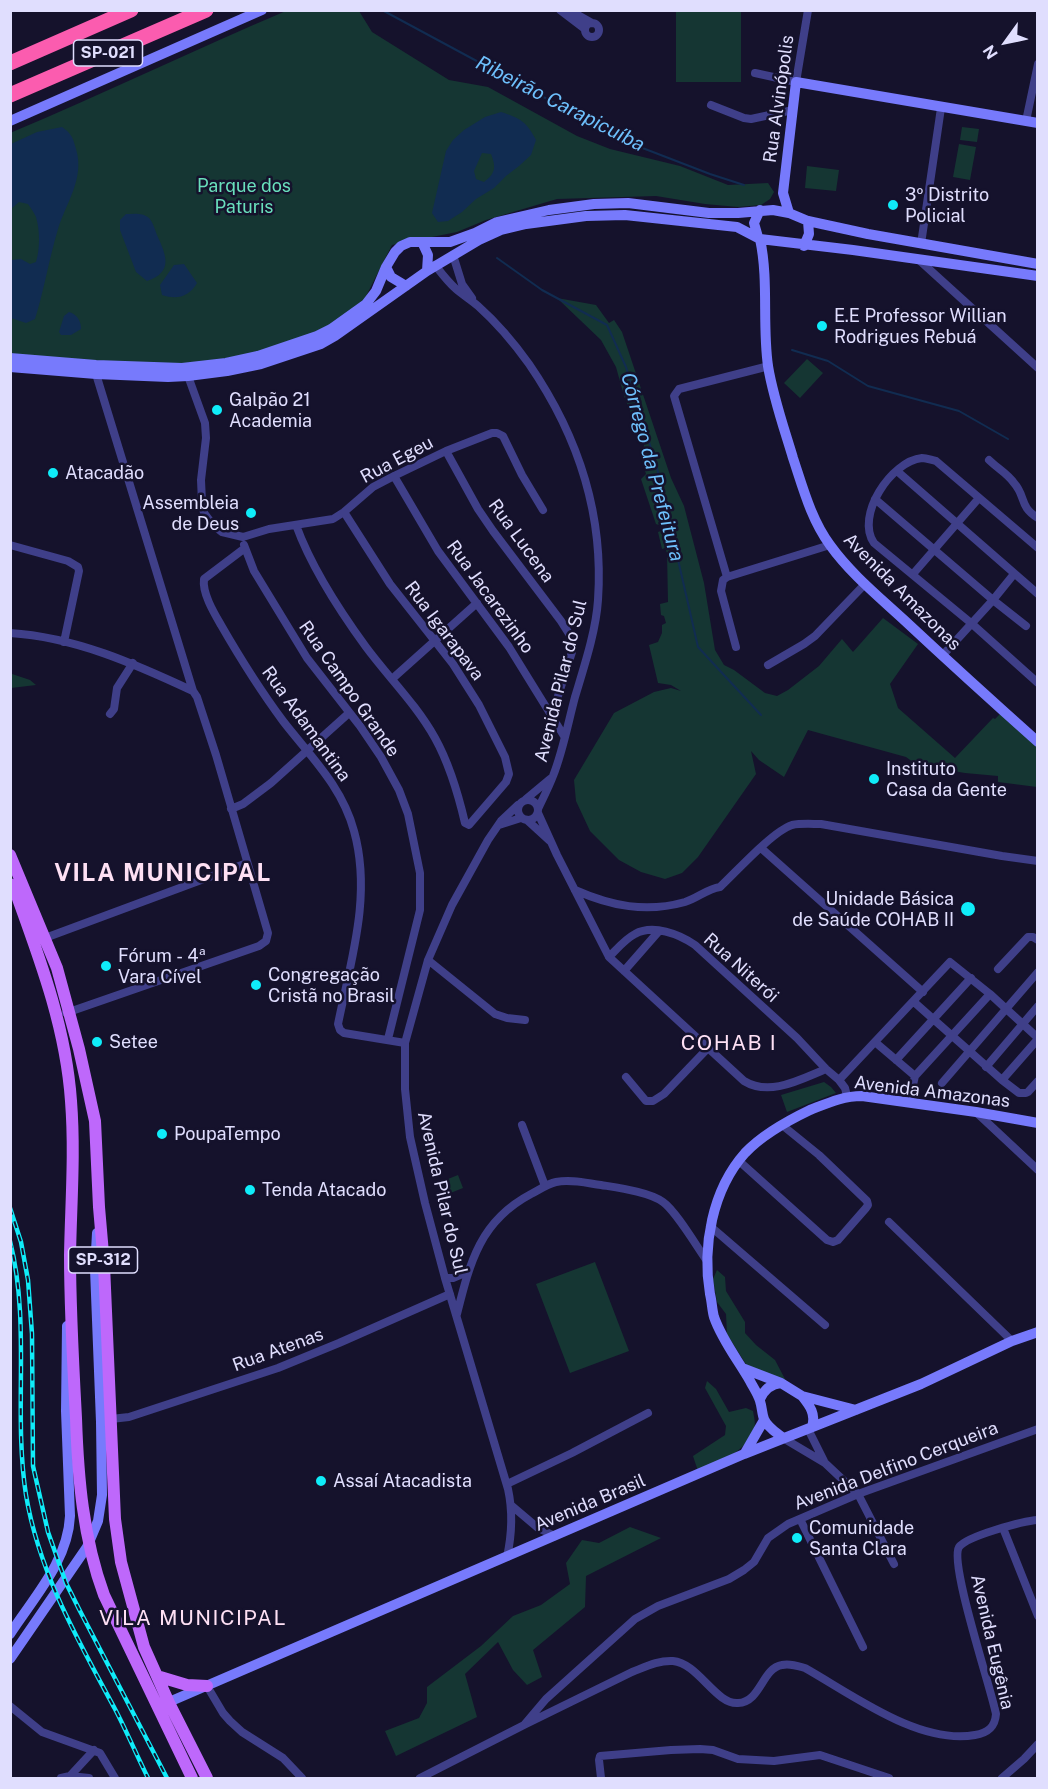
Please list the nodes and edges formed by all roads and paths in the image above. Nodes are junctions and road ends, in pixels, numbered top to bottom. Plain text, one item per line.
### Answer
1 (131, 10) edge
2 (206, 10) edge
3 (262, 10) edge
4 (560, 10) edge
5 (569, 10) edge
6 (808, 10) edge
7 (592, 23) junction
8 (585, 29) junction
9 (10, 63) edge
10 (1038, 64) edge
11 (755, 73) dead end
12 (796, 82) junction
13 (10, 95) edge
14 (711, 105) dead end
15 (941, 108) junction
16 (793, 110) junction
17 (10, 121) edge
18 (1032, 122) edge
19 (783, 193) junction
20 (760, 210) junction
21 (773, 210) junction
22 (789, 213) junction
23 (808, 220) junction
24 (759, 238) junction
25 (422, 242) junction
26 (775, 242) junction
27 (921, 244) junction
28 (804, 246) junction
29 (453, 255) junction
30 (764, 258) junction
31 (918, 259) junction
32 (1038, 264) edge
33 (386, 267) junction
34 (431, 268) junction
35 (1038, 276) edge
36 (406, 286) junction
37 (476, 304) junction
38 (10, 358) edge
39 (768, 366) junction
40 (10, 367) edge
41 (1038, 368) edge
42 (96, 374) junction
43 (188, 376) junction
44 (446, 451) junction
45 (989, 460) dead end
46 (897, 471) junction
47 (394, 476) junction
48 (979, 498) junction
49 (874, 499) junction
50 (543, 510) dead end
51 (344, 512) junction
52 (1038, 518) edge
53 (296, 525) junction
54 (957, 525) junction
55 (243, 537) junction
56 (10, 545) edge
57 (830, 545) junction
58 (1037, 548) edge
59 (245, 549) junction
60 (935, 550) junction
61 (913, 574) junction
62 (1014, 574) junction
63 (727, 578) junction
64 (865, 584) junction
65 (1038, 594) edge
66 (993, 600) junction
67 (477, 603) junction
68 (971, 623) junction
69 (1026, 626) dead end
70 (10, 633) edge
71 (435, 641) junction
72 (64, 642) junction
73 (736, 647) dead end
74 (942, 656) junction
75 (133, 663) junction
76 (768, 665) dead end
77 (392, 679) junction
78 (1038, 683) edge
79 (195, 694) junction
80 (349, 713) junction
81 (110, 714) dead end
82 (552, 715) junction
83 (564, 736) junction
84 (1038, 742) edge
85 (308, 749) junction
86 (553, 776) junction
87 (526, 799) junction
88 (518, 805) junction
89 (231, 809) junction
90 (538, 811) junction
91 (524, 819) junction
92 (497, 826) junction
93 (551, 842) junction
94 (761, 848) junction
95 (10, 855) edge
96 (1038, 861) edge
97 (247, 863) junction
98 (10, 884) edge
99 (575, 890) junction
100 (659, 931) junction
101 (45, 938) junction
102 (1035, 939) edge
103 (609, 957) junction
104 (428, 960) junction
105 (998, 969) dead end
106 (624, 971) junction
107 (1038, 972) edge
108 (971, 978) junction
109 (923, 992) junction
110 (990, 994) junction
111 (914, 1002) junction
112 (1038, 1006) edge
113 (1005, 1008) junction
114 (69, 1012) junction
115 (56, 1017) junction
116 (525, 1020) dead end
117 (933, 1020) junction
118 (1022, 1024) junction
119 (952, 1036) junction
120 (1038, 1038) edge
121 (388, 1039) junction
122 (875, 1042) junction
123 (405, 1043) junction
124 (709, 1047) junction
125 (969, 1050) junction
126 (896, 1060) junction
127 (987, 1066) junction
128 (826, 1069) junction
129 (915, 1076) junction
130 (626, 1077) dead end
131 (839, 1080) junction
132 (1002, 1080) junction
133 (1038, 1081) edge
134 (942, 1083) dead end
135 (847, 1096) junction
136 (909, 1103) junction
137 (975, 1112) junction
138 (1038, 1123) edge
139 (522, 1125) dead end
140 (782, 1125) junction
141 (739, 1161) junction
142 (1038, 1170) edge
143 (545, 1186) junction
144 (889, 1222) dead end
145 (710, 1226) junction
146 (707, 1261) junction
147 (467, 1272) junction
148 (445, 1278) junction
149 (450, 1294) junction
150 (71, 1299) junction
151 (457, 1314) junction
152 (825, 1325) dead end
153 (1038, 1332) edge
154 (1012, 1341) junction
155 (742, 1368) junction
156 (781, 1383) junction
157 (802, 1396) junction
158 (760, 1399) junction
159 (856, 1410) junction
160 (648, 1413) dead end
161 (764, 1419) junction
162 (106, 1421) junction
163 (810, 1428) junction
164 (1038, 1429) edge
165 (783, 1438) junction
166 (744, 1454) junction
167 (825, 1462) junction
168 (507, 1484) junction
169 (858, 1494) junction
170 (512, 1506) junction
171 (800, 1519) junction
172 (1038, 1520) edge
173 (1003, 1527) junction
174 (555, 1536) junction
175 (507, 1557) junction
176 (894, 1564) dead end
177 (1038, 1616) edge
178 (10, 1634) edge
179 (863, 1647) dead end
180 (10, 1659) edge
181 (157, 1676) junction
182 (207, 1686) junction
183 (169, 1703) junction
184 (10, 1706) edge
185 (157, 1708) junction
186 (524, 1725) junction
187 (1038, 1744) edge
188 (94, 1750) junction
189 (70, 1776) junction
190 (61, 1779) edge
191 (90, 1779) edge
192 (115, 1779) edge
193 (192, 1779) edge
194 (207, 1779) edge
195 (302, 1779) edge
196 (420, 1779) edge
197 (602, 1779) edge
198 (890, 1779) edge
199 (1002, 1779) edge

1 - 9 highway, SP-021
2 - 13 highway, SP-021
3 - 17 main road
4 - 8 street
5 - 7 street
6 - 12 street, Rua Alvinópolis
7 - 8 street
7 - 8 street
10 - 18 street
11 - 12 street
12 - 15 main road
12 - 16 main road, Rua Alvinópolis
14 - 16 street
15 - 18 main road
15 - 27 street
16 - 19 main road, Rua Alvinópolis
19 - 21 main road, Rua Alvinópolis
19 - 22 main road, Rua Alvinópolis
20 - 21 main road
20 - 24 main road, Avenida Amazonas
20 - 25 main road
21 - 22 main road
22 - 23 main road
23 - 27 main road
23 - 28 main road
24 - 26 main road
24 - 29 main road
24 - 30 main road, Avenida Amazonas
25 - 33 main road
25 - 34 main road
26 - 28 main road
26 - 30 main road
27 - 32 main road
28 - 31 main road
29 - 34 main road
29 - 37 street, Avenida Pilar do Sul
30 - 39 main road, Avenida Amazonas
31 - 35 main road
31 - 41 street
33 - 36 main road
33 - 38 main road
34 - 36 main road
34 - 37 street, Avenida Pilar do Sul
36 - 43 main road
37 - 83 street, Avenida Pilar do Sul
39 - 57 main road, Avenida Amazonas
39 - 63 street
40 - 42 main road
42 - 43 main road
42 - 79 street
43 - 55 street
44 - 47 street, Rua Egeu
44 - 50 street, Rua Egeu
44 - 82 street, Rua Lucena
45 - 52 street
46 - 48 street
46 - 49 street
46 - 54 street
47 - 51 street, Rua Egeu
47 - 67 street, Rua Jacarezinho
48 - 54 street
48 - 58 street
49 - 60 street
49 - 61 street
51 - 53 street, Rua Egeu
51 - 71 street, Rua Igarapava
53 - 55 street, Rua Egeu
53 - 77 street
54 - 60 street
54 - 62 street
55 - 59 street, Rua Campo Grande
56 - 72 street
57 - 63 street
57 - 64 main road, Avenida Amazonas
59 - 80 street, Rua Campo Grande
59 - 85 street, Rua Adamantina
60 - 61 street
60 - 66 street
61 - 68 street
62 - 65 street
62 - 66 street
63 - 73 street
64 - 74 main road, Avenida Amazonas
64 - 76 street
66 - 68 street
66 - 69 street
67 - 71 street
67 - 82 street, Rua Jacarezinho
68 - 74 street
68 - 78 street
70 - 72 street
71 - 77 street
71 - 77 street, Rua Igarapava
72 - 75 street
74 - 84 main road, Avenida Amazonas
75 - 79 street
75 - 81 street
79 - 89 street
80 - 85 street
80 - 121 street, Rua Campo Grande
82 - 83 street, Rua Jacarezinho
83 - 86 street, Avenida Pilar do Sul
85 - 89 street
85 - 121 street, Rua Adamantina
86 - 87 street, Avenida Pilar do Sul
86 - 90 street, Avenida Pilar do Sul
87 - 88 street, Avenida Pilar do Sul
87 - 90 street
88 - 91 street
88 - 92 street, Avenida Pilar do Sul
89 - 97 street
90 - 91 street
90 - 93 street
91 - 92 street
91 - 93 street
92 - 104 street, Avenida Pilar do Sul
93 - 99 street
94 - 96 street
94 - 99 street
94 - 109 street
95 - 101 main road, SP-312
97 - 101 street
97 - 114 street
98 - 115 main road, SP-312
99 - 103 street
100 - 103 street
100 - 106 street
100 - 128 street, Rua Niterói
101 - 114 main road, SP-312
102 - 105 street
103 - 106 street
104 - 116 street
104 - 123 street, Avenida Pilar do Sul
106 - 124 street
107 - 113 street
108 - 109 street
108 - 110 street
108 - 117 street
109 - 111 street
110 - 113 street
110 - 119 street
111 - 117 street
111 - 122 street
112 - 118 street
113 - 118 street
113 - 125 street
114 - 115 street
114 - 162 main road, SP-312
115 - 150 main road, SP-312
117 - 119 street
117 - 126 street
118 - 120 street
118 - 127 street
119 - 125 street
119 - 129 street
120 - 132 street
121 - 123 street
122 - 126 street
122 - 131 street
123 - 148 street, Avenida Pilar do Sul
124 - 128 street
124 - 130 street
125 - 127 street
125 - 134 street
126 - 129 street
127 - 132 street
128 - 131 street, Rua Niterói
129 - 136 street
131 - 135 street
132 - 133 street
135 - 136 main road, Avenida Amazonas
135 - 140 main road, Avenida Amazonas
136 - 137 main road, Avenida Amazonas
137 - 138 main road, Avenida Amazonas
137 - 142 street
139 - 143 street
140 - 141 main road, Avenida Amazonas
140 - 141 street
141 - 145 main road, Avenida Amazonas
143 - 146 street
143 - 147 street
144 - 154 street
145 - 146 main road, Avenida Amazonas
145 - 152 street
146 - 155 main road, Avenida Amazonas
147 - 148 street
147 - 151 street
148 - 149 street, Avenida Pilar do Sul
149 - 151 street, Avenida Pilar do Sul
149 - 162 street, Rua Atenas
150 - 178 main road
150 - 185 main road, SP-312
151 - 168 street, Avenida Pilar do Sul
153 - 154 main road, Avenida Brasil
154 - 159 main road, Avenida Brasil
155 - 156 main road
155 - 158 main road, Avenida Amazonas
156 - 157 main road
156 - 158 main road
157 - 159 main road
157 - 163 main road
158 - 161 main road, Avenida Amazonas
159 - 163 main road, Avenida Brasil
160 - 168 street
161 - 165 main road
161 - 166 main road
162 - 180 main road
162 - 181 main road, SP-312
163 - 165 main road, Avenida Brasil
163 - 167 street
164 - 169 street, Avenida Delfino Cerqueira
165 - 166 main road, Avenida Brasil
165 - 167 street
166 - 174 main road, Avenida Brasil
167 - 169 street
168 - 170 street, Avenida Pilar do Sul
169 - 171 street, Avenida Delfino Cerqueira
169 - 176 street
170 - 174 street
170 - 175 street, Avenida Pilar do Sul
171 - 179 street
171 - 186 street, Avenida Delfino Cerqueira
172 - 173 street, Avenida Eugênia
173 - 177 street
173 - 186 street, Avenida Eugênia
174 - 175 main road, Avenida Brasil
175 - 182 main road, Avenida Brasil
181 - 182 main road
181 - 183 main road, SP-312
182 - 183 main road, Avenida Brasil
182 - 195 street
183 - 185 main road, Avenida Brasil
183 - 194 main road, SP-312
184 - 188 street
185 - 193 main road, SP-312
186 - 196 street, Avenida Delfino Cerqueira
187 - 199 street
188 - 189 street
188 - 192 street
189 - 190 street
189 - 191 street
197 - 198 street

